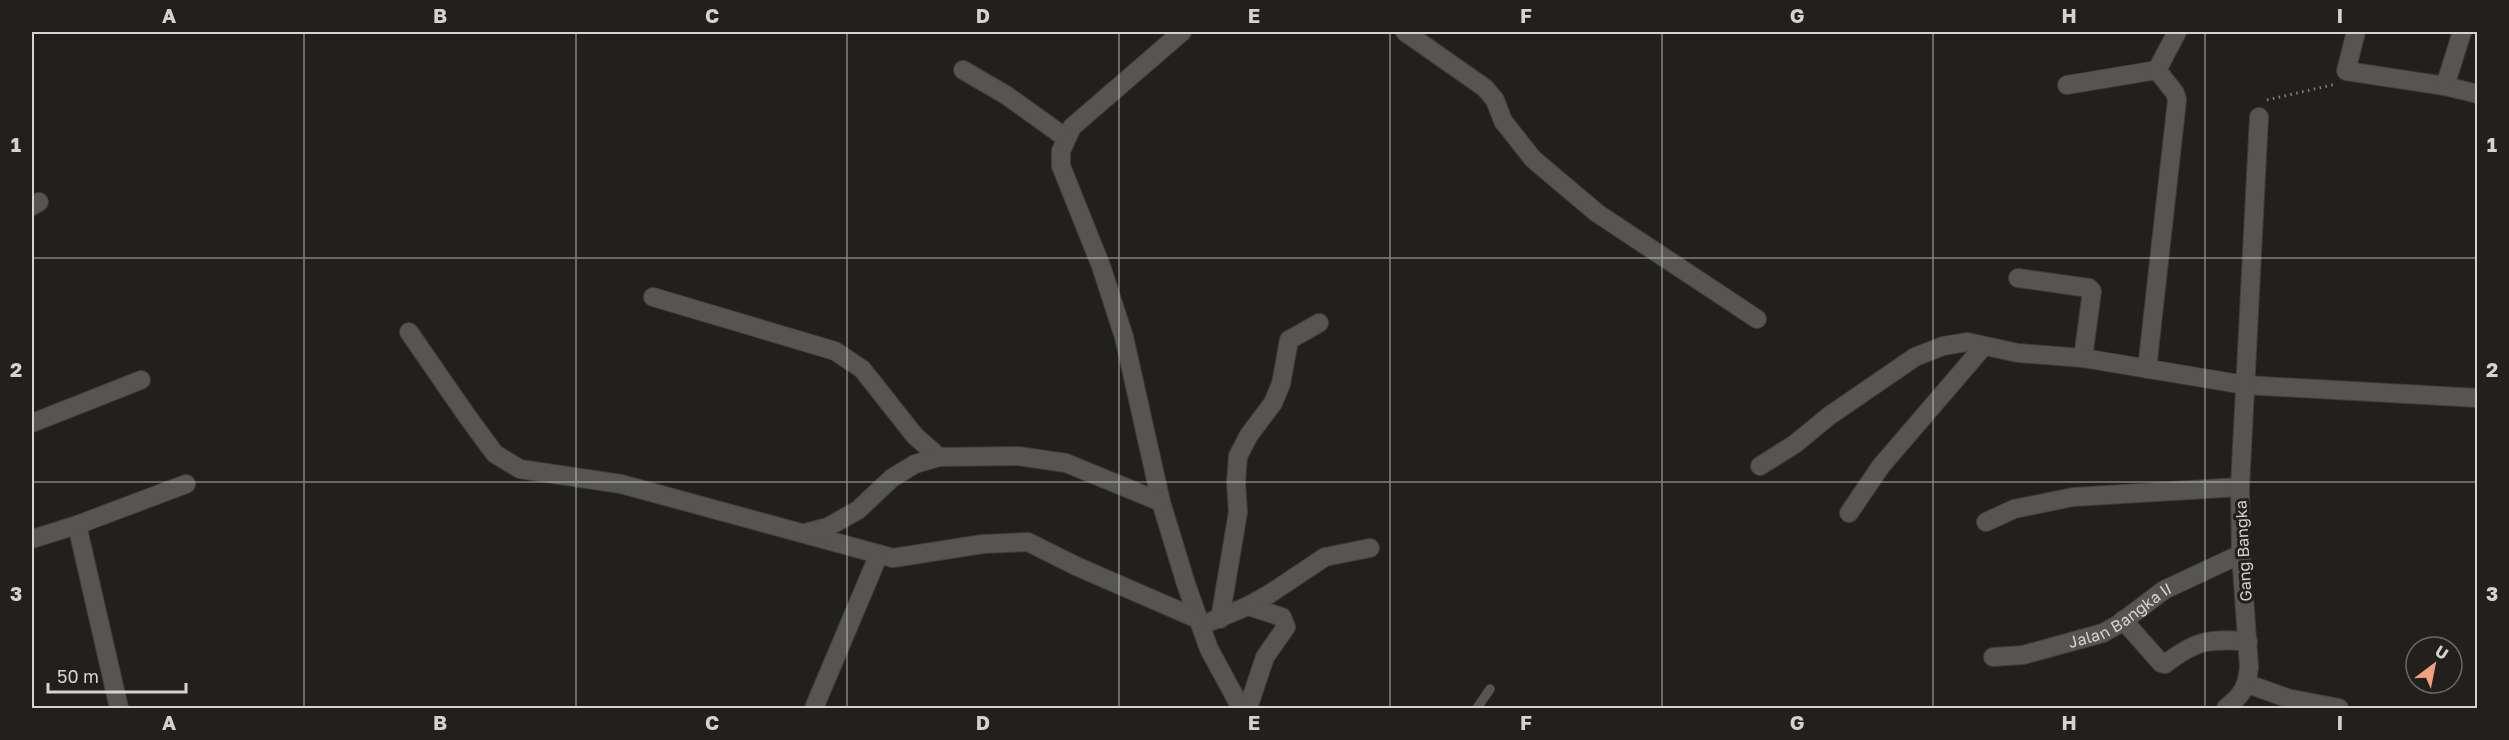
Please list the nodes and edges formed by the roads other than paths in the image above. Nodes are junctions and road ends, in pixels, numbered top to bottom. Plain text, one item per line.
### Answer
1 (1406, 32) edge
2 (2177, 32) edge
3 (2356, 32) edge
4 (2462, 32) edge
5 (1178, 35) edge
6 (963, 70) dead end
7 (2157, 70) junction
8 (2067, 85) dead end
9 (2445, 86) junction
10 (2478, 94) edge
11 (2259, 117) road end
12 (1066, 138) junction
13 (2018, 278) dead end
14 (653, 297) dead end
15 (1757, 320) dead end
16 (1319, 323) dead end
17 (409, 332) dead end
18 (1984, 346) junction
19 (2083, 358) junction
20 (2147, 369) junction
21 (141, 380) dead end
22 (2245, 385) junction
23 (2478, 398) edge
24 (32, 423) edge
25 (939, 457) junction
26 (1760, 466) dead end
27 (186, 484) dead end
28 (2240, 487) junction
29 (1161, 502) junction
30 (1849, 513) dead end
31 (1986, 522) dead end
32 (77, 525) junction
33 (803, 533) junction
34 (32, 539) edge
35 (1370, 548) dead end
36 (879, 554) junction
37 (2241, 554) junction
38 (1248, 606) junction
39 (1220, 619) junction
40 (2123, 620) junction
41 (1201, 622) junction
42 (2248, 641) junction
43 (1993, 657) dead end
44 (2248, 684) junction
45 (1490, 689) dead end
46 (2313, 706) edge
47 (119, 708) edge
48 (814, 708) edge
49 (1241, 708) edge
50 (1248, 708) edge
51 (1477, 708) edge
52 (2226, 708) edge
53 (2339, 708) edge

1 - 15 street
2 - 7 street
3 - 9 street
4 - 9 street
5 - 12 street
6 - 12 street
7 - 8 street
7 - 20 street
9 - 10 street
11 - 22 street, Gang Bangka
12 - 29 street
13 - 19 street
14 - 25 street
16 - 39 street
17 - 33 street
18 - 19 street
18 - 26 street
18 - 30 street
19 - 20 street
20 - 22 street
21 - 24 street
22 - 23 street
22 - 28 street, Gang Bangka
25 - 29 street
25 - 33 street
27 - 32 street
28 - 31 street
28 - 37 street, Gang Bangka
29 - 41 street
32 - 34 street
32 - 47 street
33 - 36 street
35 - 38 street
36 - 41 street
36 - 48 street
37 - 40 street, Jalan Bangka II
37 - 42 street, Gang Bangka
38 - 39 street
38 - 50 street
39 - 41 street
40 - 42 street
40 - 43 street, Jalan Bangka II
41 - 49 street
42 - 44 street, Gang Bangka
44 - 46 street
44 - 52 street
45 - 51 lane
46 - 53 street

